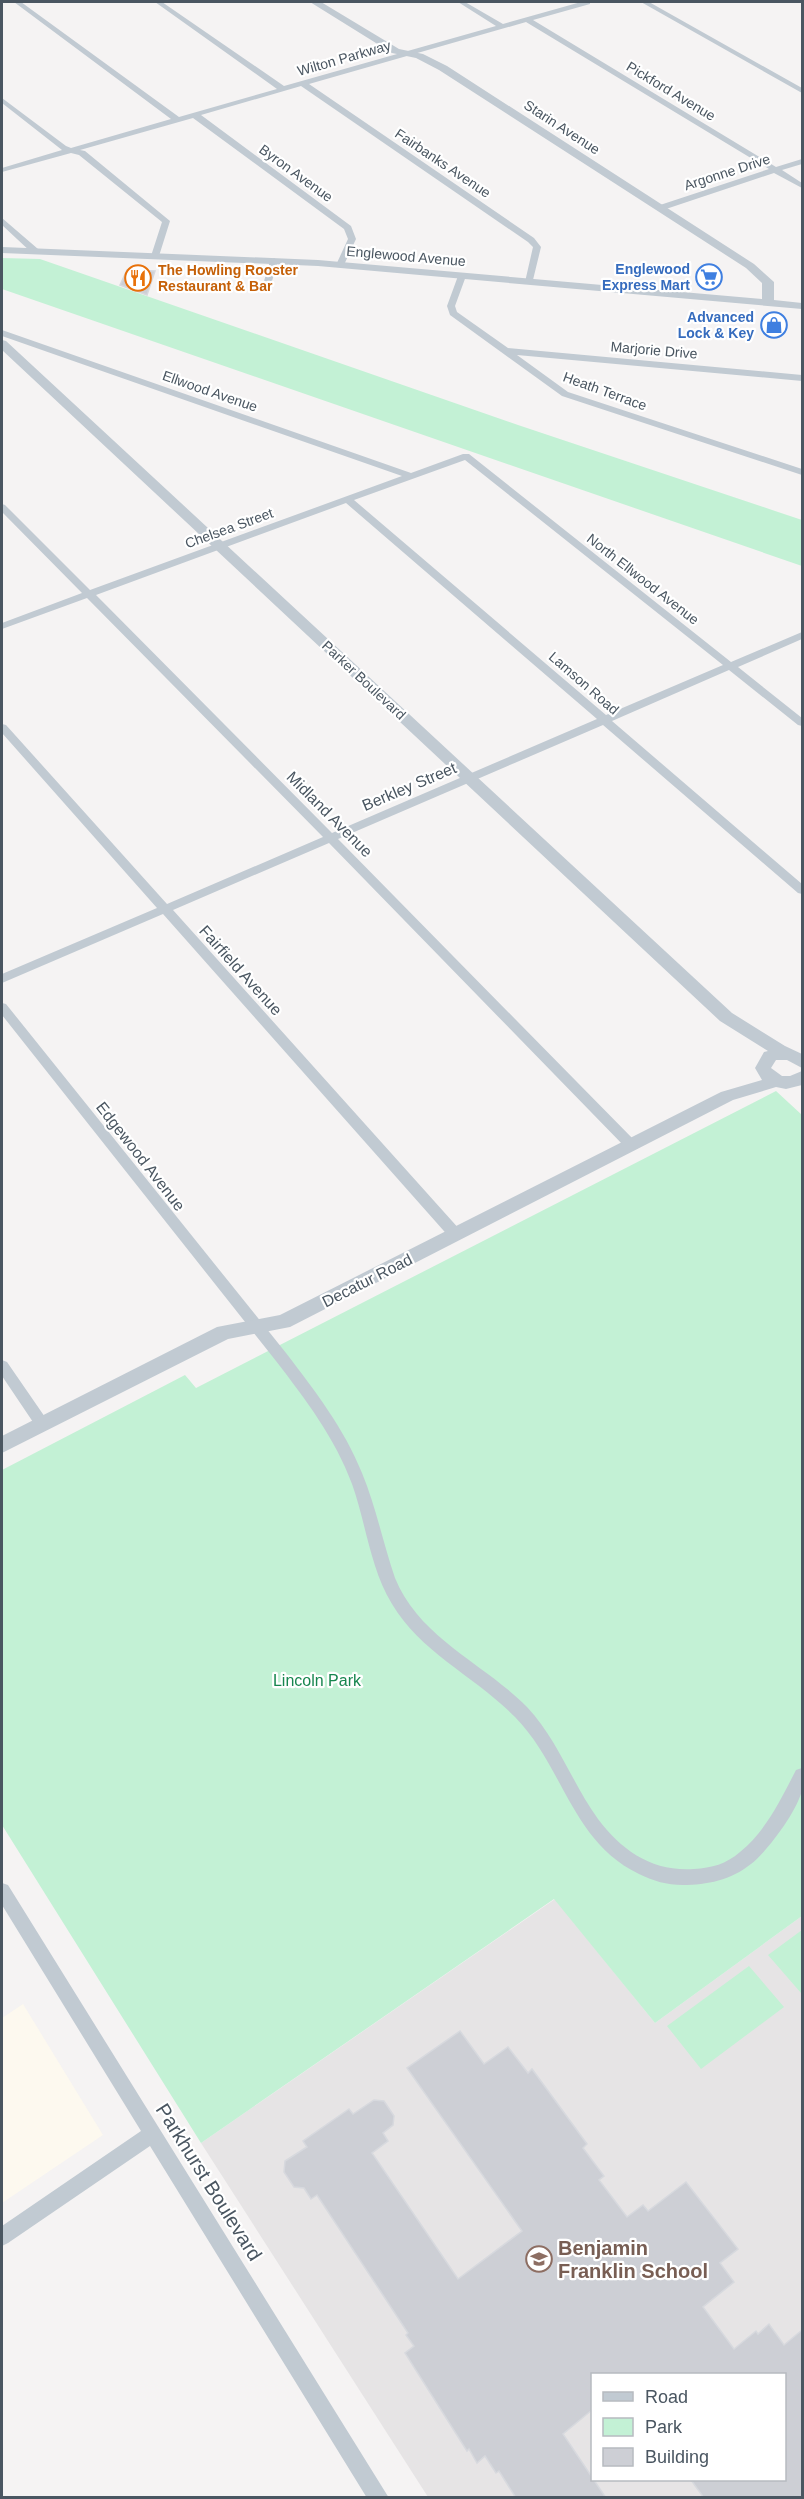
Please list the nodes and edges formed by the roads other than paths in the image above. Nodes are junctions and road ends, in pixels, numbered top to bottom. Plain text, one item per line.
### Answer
1 (17, 2) edge
2 (158, 2) edge
3 (315, 2) edge
4 (461, 2) edge
5 (587, 2) edge
6 (645, 2) edge
7 (526, 19) junction
8 (502, 26) junction
9 (406, 54) junction
10 (303, 84) junction
11 (284, 89) junction
12 (802, 90) edge
13 (2, 100) edge
14 (195, 115) junction
15 (178, 120) junction
16 (72, 150) junction
17 (802, 161) edge
18 (2, 170) edge
19 (776, 170) junction
20 (802, 186) edge
21 (660, 208) junction
22 (2, 221) edge
23 (3, 249) edge
24 (35, 251) junction
25 (155, 256) junction
26 (274, 261) junction
27 (340, 265) junction
28 (462, 276) junction
29 (529, 282) junction
30 (265, 291) dead end
31 (768, 302) junction
32 (802, 306) edge
33 (2, 333) edge
34 (2, 344) edge
35 (504, 351) junction
36 (802, 378) edge
37 (466, 456) joint
38 (802, 472) edge
39 (410, 476) junction
40 (346, 499) junction
41 (2, 507) edge
42 (220, 546) junction
43 (89, 594) junction
44 (2, 626) edge
45 (802, 635) edge
46 (731, 666) junction
47 (604, 720) junction
48 (802, 723) edge
49 (2, 727) edge
50 (470, 778) junction
51 (331, 838) junction
52 (802, 890) edge
53 (164, 909) junction
54 (2, 979) edge
55 (2, 1007) edge
56 (726, 1017) junction
57 (796, 1056) edge
58 (764, 1065) junction
59 (802, 1077) edge
60 (780, 1082) junction
61 (802, 1094) edge
62 (727, 1096) junction
63 (632, 1146) junction
64 (456, 1235) junction
65 (254, 1326) junction
66 (2, 1366) edge
67 (42, 1424) junction
68 (2, 1445) edge
69 (802, 1775) edge
70 (2, 1891) edge
71 (153, 2134) junction
72 (2, 2237) edge
73 (379, 2498) edge

1 - 15 street
2 - 11 street
3 - 9 street, Starin Avenue
4 - 8 street
5 - 7 street
6 - 12 street
7 - 8 street, Wilton Parkway
7 - 19 street, Pickford Avenue
8 - 9 street, Wilton Parkway
9 - 10 street, Wilton Parkway
9 - 21 street, Starin Avenue
10 - 11 street, Wilton Parkway
10 - 29 street, Fairbanks Avenue
11 - 14 street, Wilton Parkway
13 - 16 street
14 - 15 street, Wilton Parkway
14 - 27 street, Byron Avenue
15 - 16 street
16 - 18 street
16 - 25 street
17 - 19 street, Argonne Drive
19 - 20 street, Pickford Avenue
19 - 21 street, Argonne Drive
21 - 31 street, Starin Avenue
22 - 24 street
23 - 24 street, Englewood Avenue
24 - 25 street, Englewood Avenue
25 - 26 street, Englewood Avenue
26 - 27 street, Englewood Avenue
26 - 30 street
27 - 28 street, Englewood Avenue
28 - 29 street, Englewood Avenue
28 - 35 street, Heath Terrace
29 - 31 street, Englewood Avenue
31 - 32 street, Englewood Avenue
33 - 39 street, Ellwood Avenue
34 - 42 street, Parker Boulevard
35 - 36 street, Marjorie Drive
35 - 38 street, Heath Terrace
37 - 39 street, Chelsea Street
37 - 46 street, North Ellwood Avenue
39 - 40 street, Chelsea Street
40 - 42 street, Chelsea Street
40 - 47 street, Lamson Road
41 - 43 street, Midland Avenue
42 - 43 street, Chelsea Street
42 - 50 street, Parker Boulevard
43 - 44 street, Chelsea Street
43 - 51 street, Midland Avenue
45 - 46 street, Berkley Street
46 - 47 street, Berkley Street
46 - 48 street, North Ellwood Avenue
47 - 50 street, Berkley Street
47 - 52 street, Lamson Road
49 - 53 street, Fairfield Avenue
50 - 51 street, Berkley Street
50 - 56 street, Parker Boulevard
51 - 53 street, Berkley Street
51 - 63 street, Midland Avenue
53 - 54 street, Berkley Street
53 - 64 street, Fairfield Avenue
55 - 65 street, Edgewood Avenue
56 - 57 street, Parker Boulevard
56 - 58 street, Parker Boulevard
57 - 58 street, Parker Boulevard
58 - 60 street, Parker Boulevard
58 - 62 street, Decatur Road
59 - 60 street
60 - 61 street, Parker Boulevard
60 - 62 street, Decatur Road
62 - 63 street, Decatur Road
63 - 64 street, Decatur Road
64 - 65 street, Decatur Road
65 - 67 street, Decatur Road
65 - 69 street, Edgewood Avenue
66 - 67 street
67 - 68 street, Decatur Road
70 - 71 street, Parkhurst Boulevard
71 - 72 street
71 - 73 street, Parkhurst Boulevard

